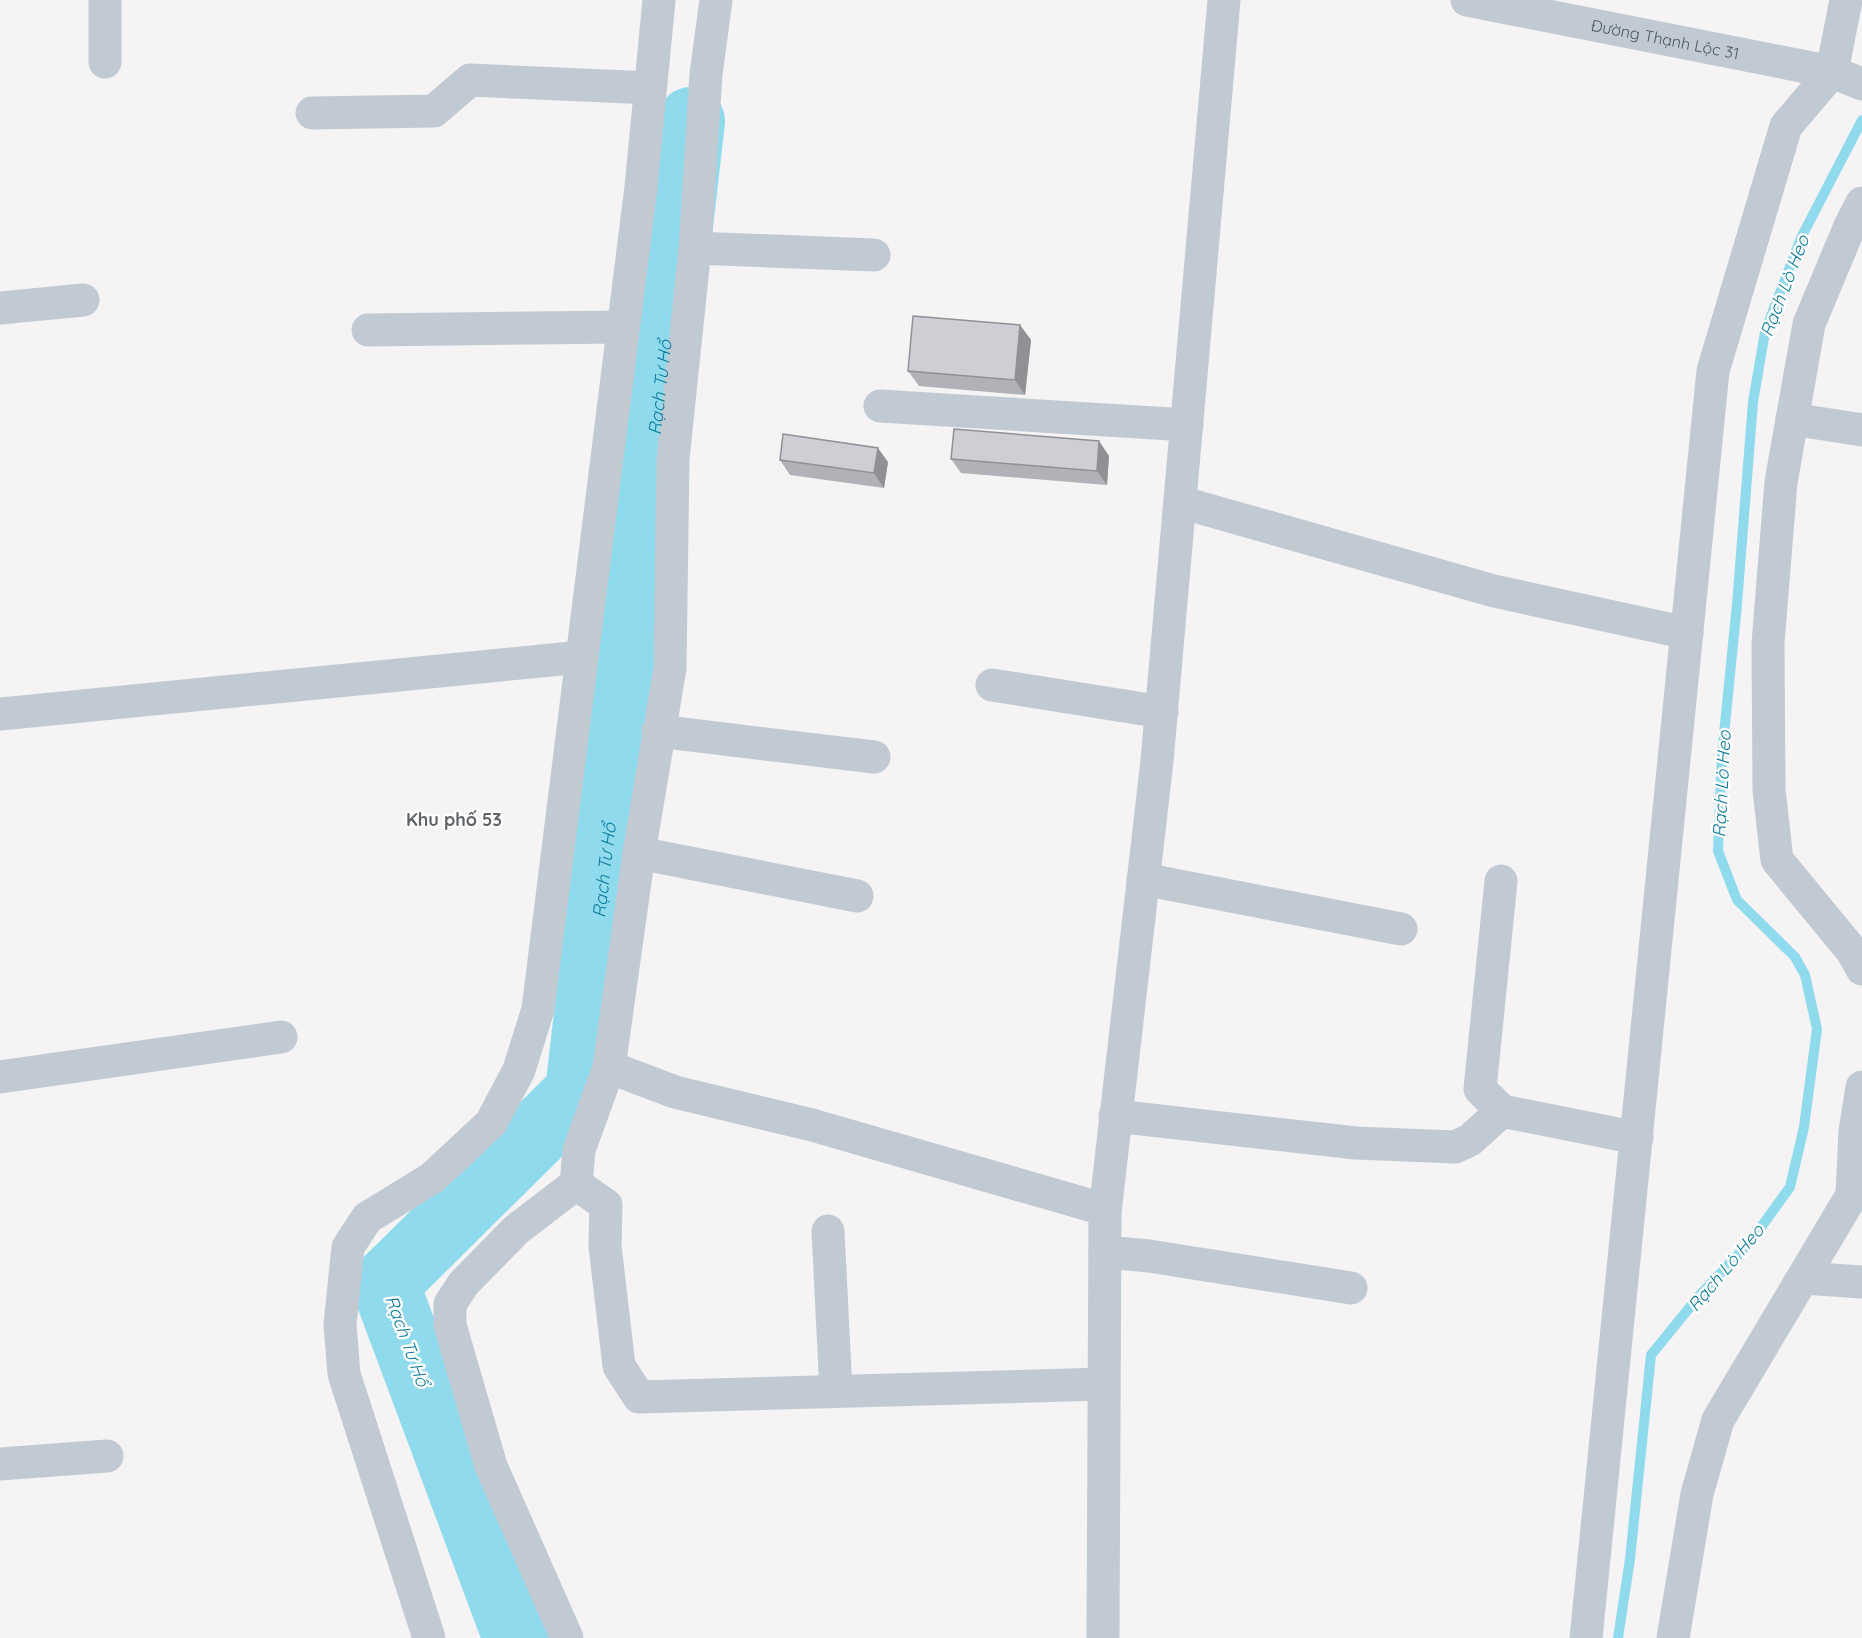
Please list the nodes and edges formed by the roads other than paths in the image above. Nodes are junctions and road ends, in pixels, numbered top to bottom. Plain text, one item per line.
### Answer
1 (105, 0) edge
2 (659, 0) edge
3 (716, 0) edge
4 (1224, 0) edge
5 (1467, 0) edge
6 (1846, 0) edge
7 (105, 62) dead end
8 (1848, 78) edge
9 (650, 88) junction
10 (312, 113) dead end
11 (1858, 219) edge
12 (695, 248) junction
13 (874, 255) dead end
14 (84, 300) dead end
15 (0, 308) edge
16 (623, 327) junction
17 (368, 330) dead end
18 (880, 406) dead end
19 (1792, 419) junction
20 (1187, 425) junction
21 (1862, 430) edge
22 (1180, 502) junction
23 (1687, 633) junction
24 (582, 657) junction
25 (992, 685) dead end
26 (1162, 711) junction
27 (0, 714) edge
28 (658, 731) junction
29 (874, 757) dead end
30 (639, 853) junction
31 (1143, 879) junction
32 (1501, 881) dead end
33 (857, 896) dead end
34 (1401, 929) dead end
35 (1862, 969) edge
36 (281, 1037) dead end
37 (609, 1067) junction
38 (0, 1077) edge
39 (1862, 1087) edge
40 (1502, 1111) junction
41 (1115, 1116) junction
42 (1636, 1138) junction
43 (576, 1184) junction
44 (1105, 1212) junction
45 (828, 1232) dead end
46 (1105, 1252) junction
47 (1803, 1278) junction
48 (1862, 1282) edge
49 (1352, 1288) dead end
50 (1104, 1384) junction
51 (836, 1391) junction
52 (107, 1456) dead end
53 (0, 1464) edge
54 (429, 1638) edge
55 (567, 1638) edge
56 (1103, 1638) edge
57 (1586, 1638) edge
58 (1673, 1638) edge

1 - 7 street
2 - 9 street
3 - 12 street
4 - 20 street
5 - 8 street, Đường Thạnh Lộc 31
6 - 8 street
8 - 23 street
9 - 10 street
9 - 16 street
11 - 19 street
12 - 13 street
12 - 28 street
14 - 15 street
16 - 17 street
16 - 24 street
18 - 20 street
19 - 21 street
19 - 35 street
20 - 22 street
22 - 23 street
22 - 26 street
23 - 42 street
24 - 27 street
24 - 54 street
25 - 26 street
26 - 31 street
28 - 29 street
28 - 30 street
30 - 33 street
30 - 37 street
31 - 34 street
31 - 41 street
32 - 40 street
36 - 38 street
37 - 43 street
37 - 44 street
39 - 47 street
40 - 41 street
40 - 42 street
41 - 44 street
42 - 57 street
43 - 51 street
43 - 55 street
44 - 46 street
45 - 51 street
46 - 49 street
46 - 50 street
47 - 48 street
47 - 58 street
50 - 51 street
50 - 56 street
52 - 53 street

